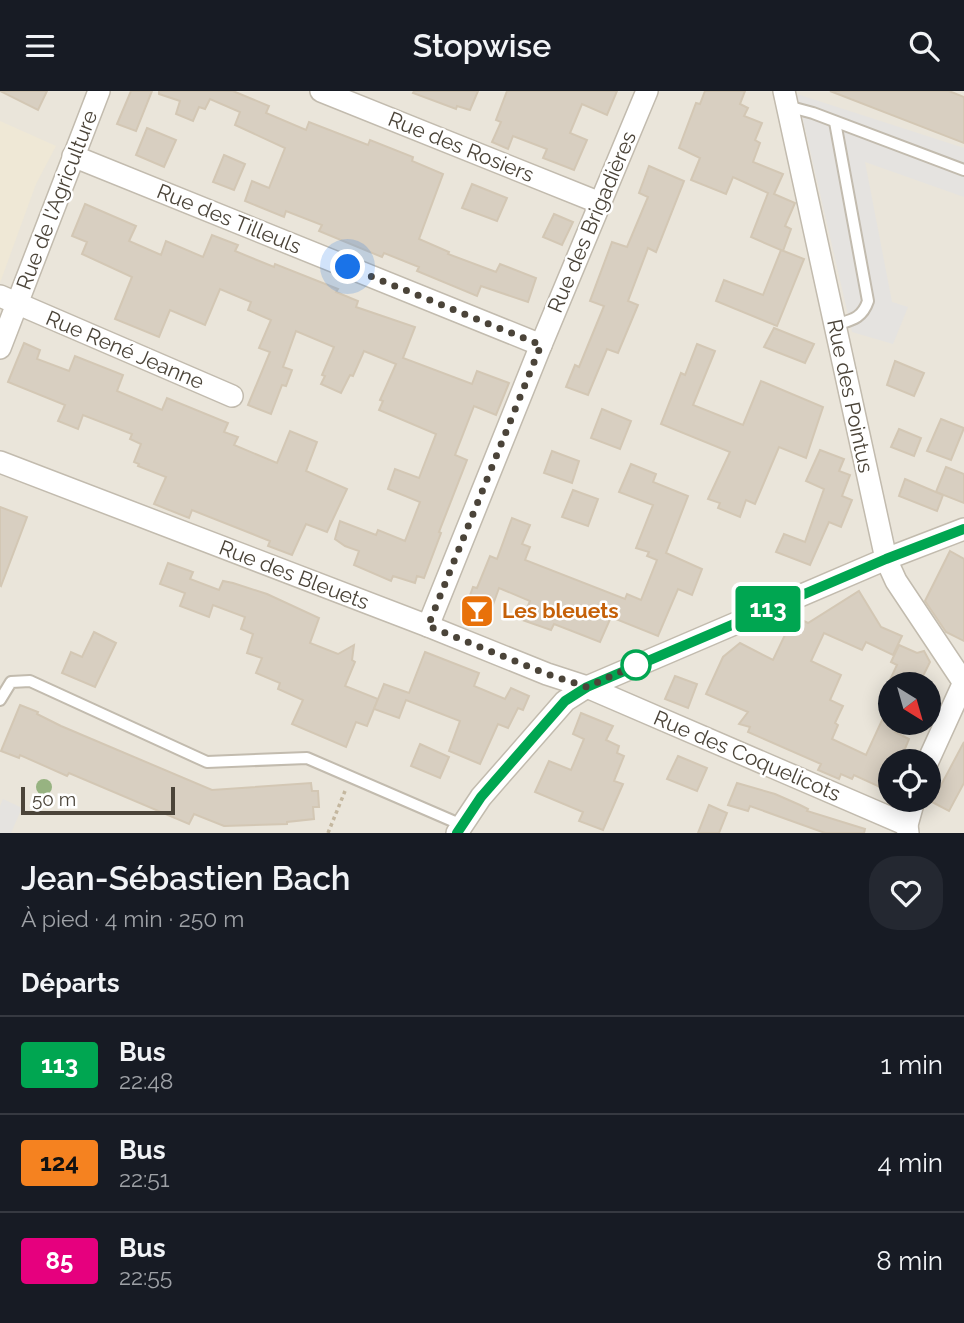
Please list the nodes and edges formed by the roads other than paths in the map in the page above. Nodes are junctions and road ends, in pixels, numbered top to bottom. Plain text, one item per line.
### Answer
1 (100, 91) edge
2 (321, 91) edge
3 (647, 91) edge
4 (785, 99) edge
5 (835, 123) junction
6 (73, 156) junction
7 (964, 170) edge
8 (600, 203) junction
9 (9, 299) edge
10 (835, 325) junction
11 (541, 345) junction
12 (0, 348) edge
13 (232, 396) dead end
14 (0, 462) edge
15 (964, 529) edge
16 (886, 559) junction
17 (428, 626) junction
18 (964, 683) edge
19 (587, 687) junction
20 (0, 700) edge
21 (934, 749) edge
22 (459, 829) edge
23 (907, 829) edge

1 - 6 street, Rue de l'Agriculture
2 - 8 street, Rue des Rosiers
3 - 8 street, Rue des Brigadières
4 - 5 lane
4 - 10 street, Rue des Pointus
5 - 7 lane
5 - 10 lane
6 - 9 street, Rue de l'Agriculture
6 - 11 street, Rue des Tilleuls
8 - 11 street, Rue des Brigadières
9 - 12 street, Rue de l'Agriculture
9 - 13 street, Rue René Jeanne
10 - 16 street, Rue des Pointus
11 - 17 street, Rue des Brigadières
14 - 17 street, Rue des Bleuets
15 - 16 street
16 - 18 street, Rue des Pointus
16 - 19 street
17 - 19 street, Rue des Bleuets
18 - 21 street
19 - 22 street
19 - 23 street, Rue des Coquelicots
20 - 22 lane

